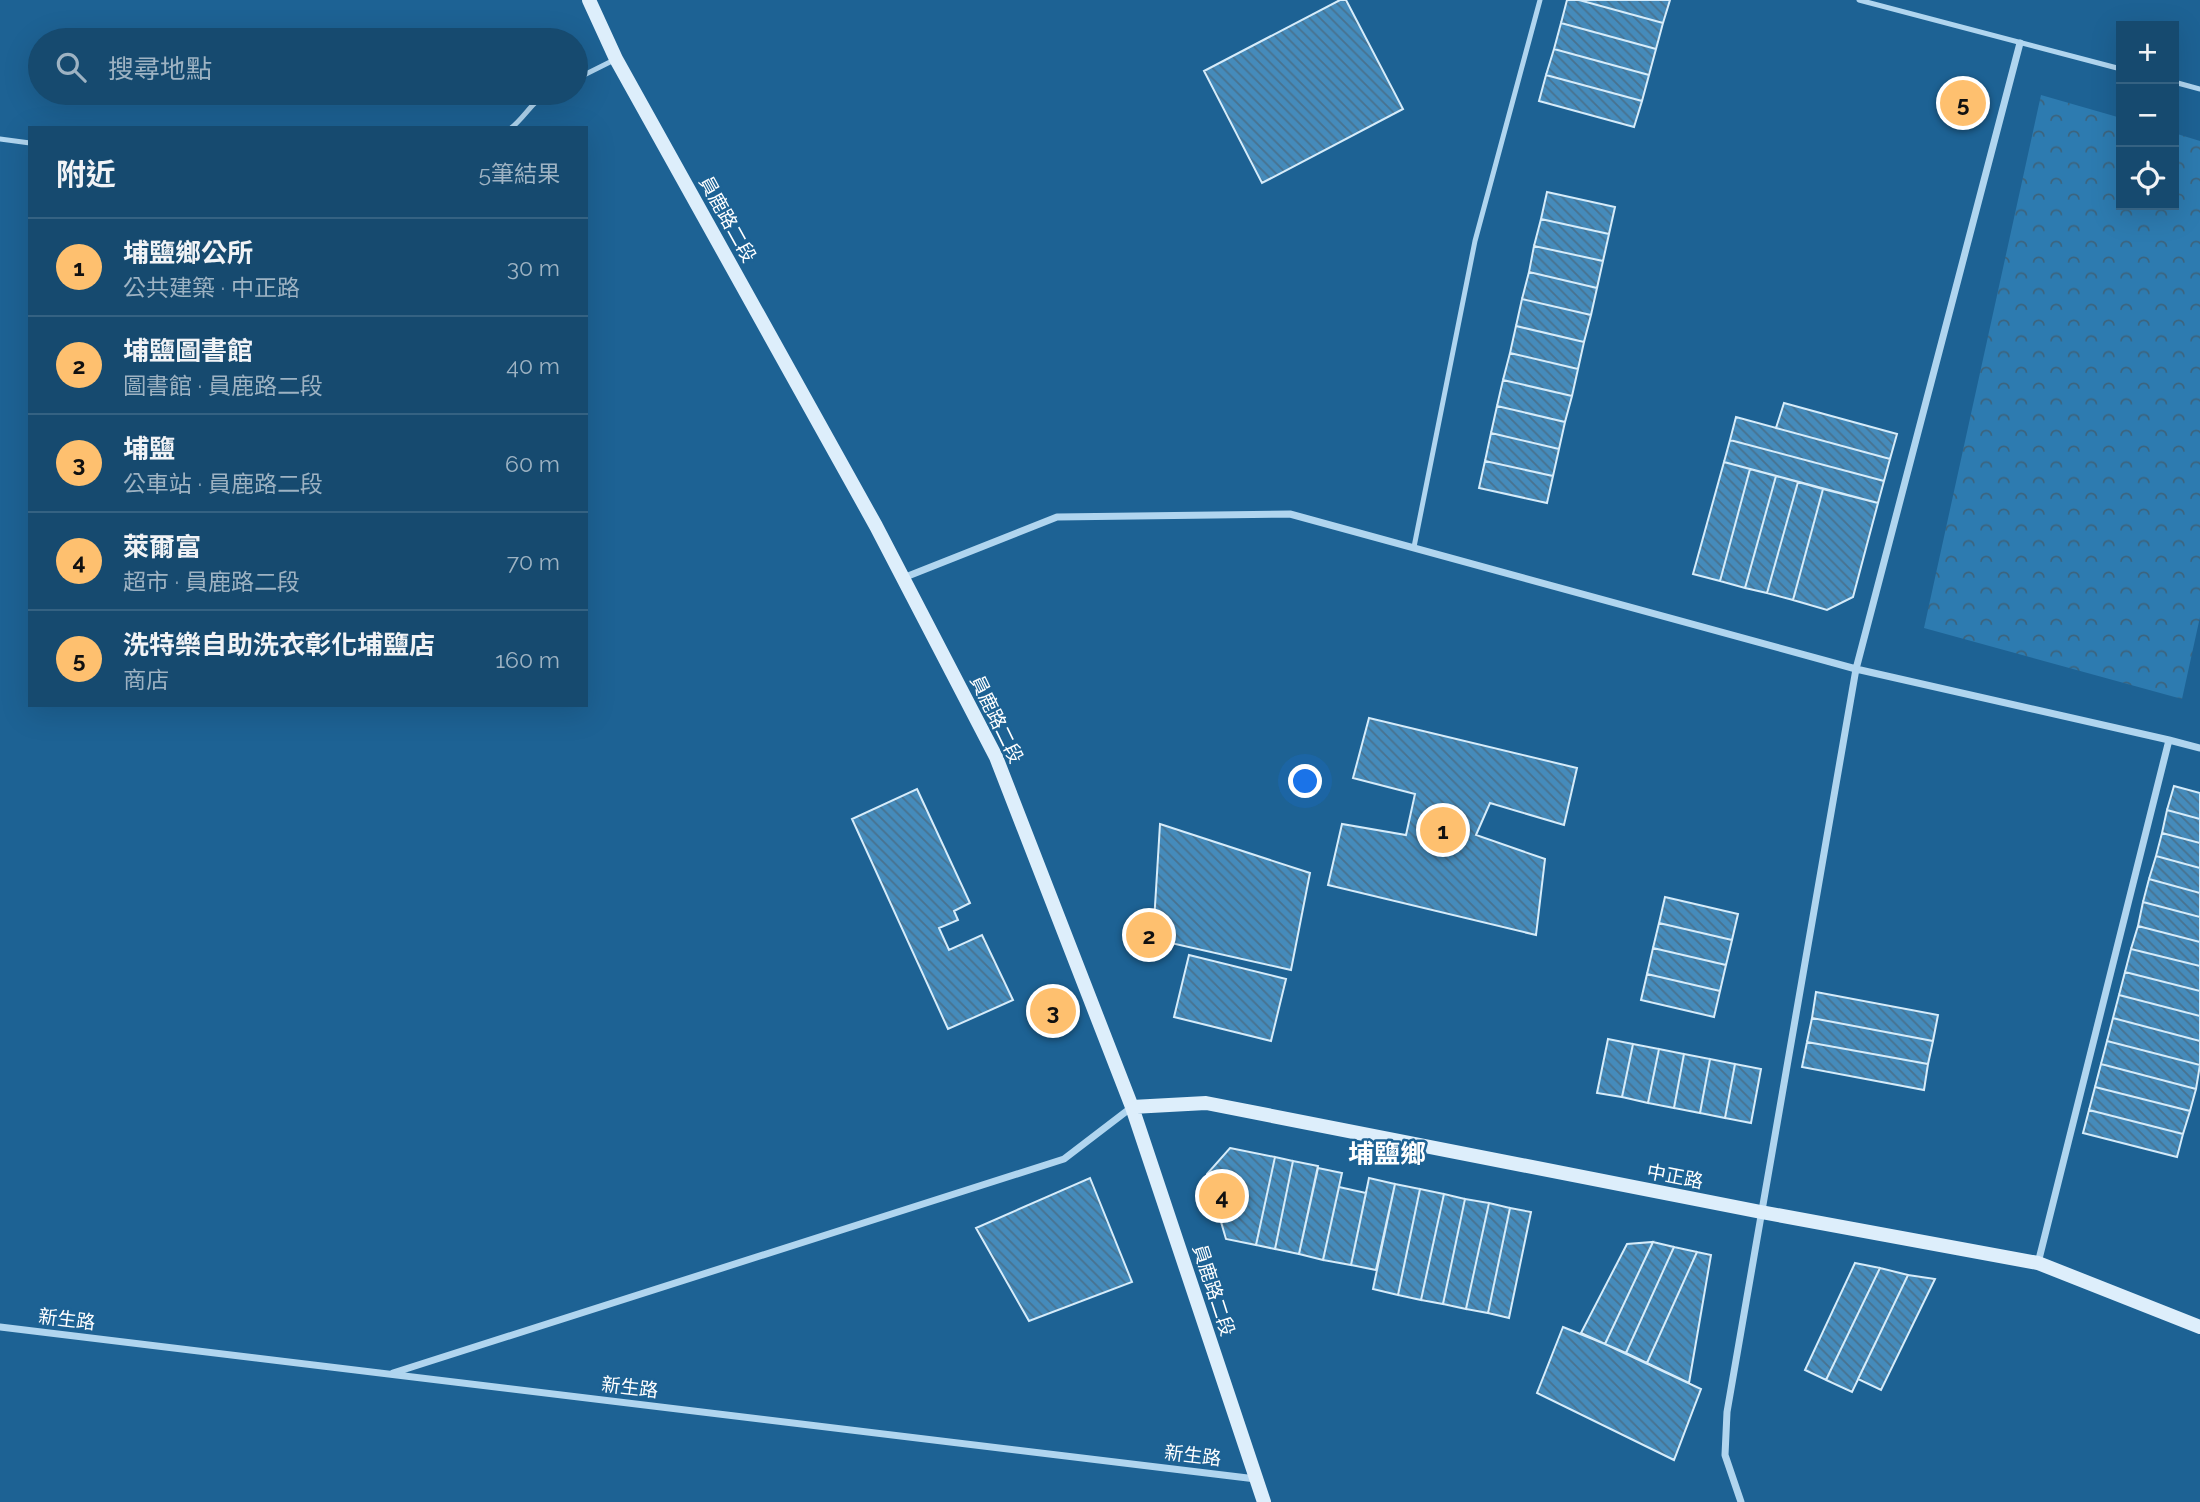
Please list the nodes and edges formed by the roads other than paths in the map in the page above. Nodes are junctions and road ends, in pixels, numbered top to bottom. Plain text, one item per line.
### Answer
1 (589, 0) edge
2 (1540, 0) edge
3 (1859, 0) edge
4 (2020, 43) junction
5 (616, 59) junction
6 (2116, 68) edge
7 (588, 73) edge
8 (2179, 83) edge
9 (2200, 89) edge
10 (533, 105) edge
11 (514, 126) edge
12 (0, 139) edge
13 (28, 143) edge
14 (1414, 547) junction
15 (903, 578) junction
16 (1856, 669) junction
17 (2169, 740) junction
18 (2200, 748) edge
19 (1132, 1107) junction
20 (1761, 1212) junction
21 (2038, 1263) junction
22 (0, 1327) edge
23 (2200, 1327) edge
24 (389, 1374) junction
25 (1256, 1479) junction
26 (1264, 1502) edge
27 (1741, 1502) edge

1 - 5 main road, 員鹿路二段
2 - 14 lane
3 - 4 lane
4 - 6 lane
4 - 16 street
5 - 7 lane
5 - 15 main road, 員鹿路二段
8 - 9 lane
10 - 11 lane
12 - 13 lane
14 - 15 street
14 - 16 street
15 - 19 main road, 員鹿路二段
16 - 17 street
16 - 20 street
17 - 18 street
17 - 21 street
19 - 20 main road, 中正路
19 - 24 street
19 - 25 main road, 員鹿路二段
20 - 21 main road, 中正路
20 - 27 street
21 - 23 main road, 中正路
22 - 24 street, 新生路
24 - 25 street, 新生路
25 - 26 main road, 員鹿路二段

